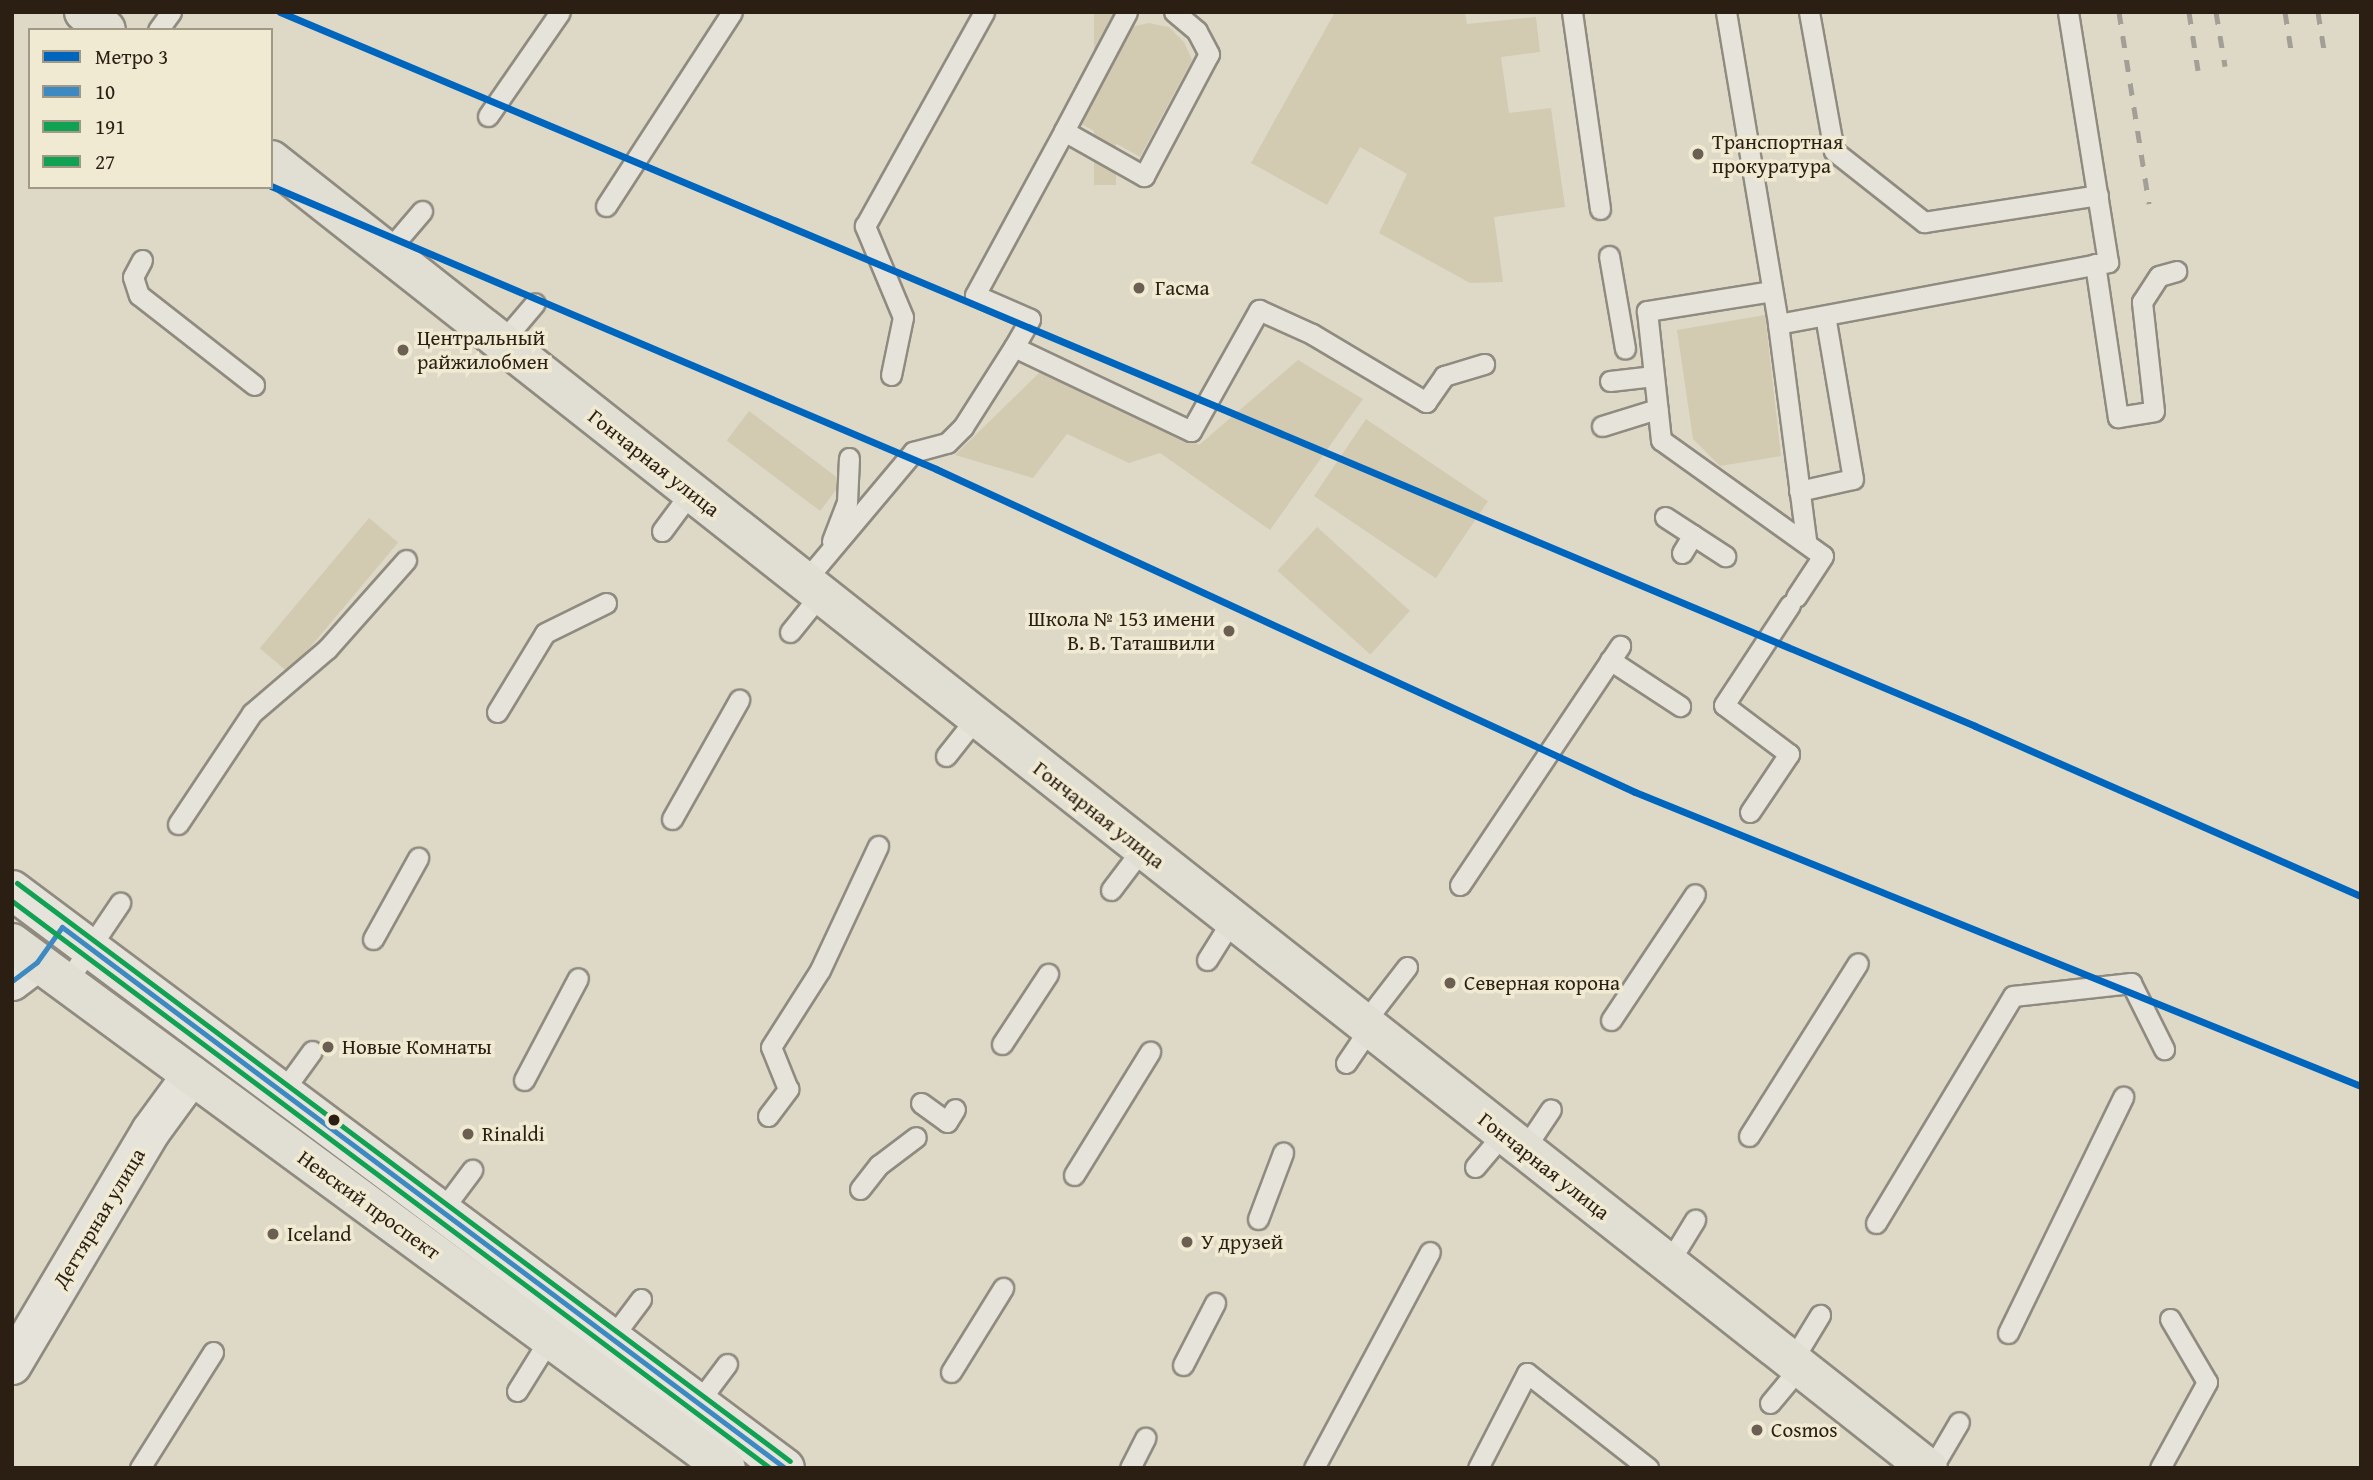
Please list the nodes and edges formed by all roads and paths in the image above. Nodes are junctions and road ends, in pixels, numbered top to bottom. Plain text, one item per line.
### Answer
1 (84, 12) edge
2 (172, 12) edge
3 (560, 12) edge
4 (733, 12) edge
5 (984, 12) edge
6 (1127, 12) edge
7 (1174, 12) edge
8 (1572, 12) edge
9 (1726, 12) edge
10 (1809, 12) edge
11 (2068, 12) edge
12 (104, 28) edge
13 (160, 28) edge
14 (488, 116) dead end
15 (1064, 131) junction
16 (273, 162) edge
17 (2098, 195) junction
18 (606, 206) dead end
19 (1600, 209) dead end
20 (422, 211) dead end
21 (387, 252) junction
22 (1609, 256) dead end
23 (142, 260) dead end
24 (2095, 264) junction
25 (2176, 271) dead end
26 (1772, 291) junction
27 (535, 303) dead end
28 (1825, 316) junction
29 (1778, 324) junction
30 (501, 343) junction
31 (1014, 347) junction
32 (1625, 349) dead end
33 (1485, 364) dead end
34 (891, 375) dead end
35 (1654, 376) junction
36 (1610, 382) dead end
37 (254, 385) dead end
38 (1657, 409) junction
39 (1602, 426) dead end
40 (849, 458) dead end
41 (1799, 491) junction
42 (691, 492) junction
43 (1665, 517) dead end
44 (662, 531) dead end
45 (1693, 535) junction
46 (1806, 541) junction
47 (1682, 553) dead end
48 (1725, 556) dead end
49 (406, 560) dead end
50 (817, 577) junction
51 (606, 603) dead end
52 (790, 632) dead end
53 (738, 700) dead end
54 (1680, 706) dead end
55 (497, 712) dead end
56 (976, 718) junction
57 (946, 756) dead end
58 (1750, 812) dead end
59 (672, 819) dead end
60 (178, 824) dead end
61 (878, 846) dead end
62 (1142, 849) junction
63 (418, 858) dead end
64 (1460, 885) dead end
65 (12, 890) edge
66 (1111, 890) dead end
67 (1695, 894) dead end
68 (120, 903) dead end
69 (1232, 920) junction
70 (76, 938) junction
71 (373, 939) dead end
72 (1207, 960) dead end
73 (1858, 963) dead end
74 (32, 967) edge
75 (1407, 967) dead end
76 (1048, 974) dead end
77 (578, 978) dead end
78 (1611, 1020) dead end
79 (1366, 1027) junction
80 (1002, 1044) dead end
81 (2164, 1049) dead end
82 (312, 1051) dead end
83 (1150, 1052) dead end
84 (1346, 1063) dead end
85 (192, 1075) junction
86 (524, 1080) dead end
87 (282, 1091) junction
88 (2123, 1097) dead end
89 (922, 1103) dead end
90 (955, 1109) dead end
91 (1551, 1109) dead end
92 (768, 1116) dead end
93 (259, 1124) junction
94 (1749, 1136) dead end
95 (916, 1137) dead end
96 (1513, 1143) junction
97 (1283, 1153) dead end
98 (1475, 1167) dead end
99 (472, 1170) dead end
100 (1074, 1175) dead end
101 (860, 1189) dead end
102 (442, 1211) junction
103 (1258, 1219) dead end
104 (1695, 1220) dead end
105 (1875, 1223) dead end
106 (419, 1241) junction
107 (1430, 1252) dead end
108 (1668, 1264) junction
109 (1003, 1288) dead end
110 (641, 1299) dead end
111 (1215, 1303) dead end
112 (1820, 1315) dead end
113 (2170, 1320) dead end
114 (2008, 1333) dead end
115 (550, 1338) junction
116 (213, 1352) dead end
117 (600, 1353) junction
118 (727, 1364) dead end
119 (1796, 1364) junction
120 (12, 1365) edge
121 (1183, 1365) dead end
122 (951, 1372) dead end
123 (517, 1391) dead end
124 (1769, 1403) dead end
125 (687, 1417) junction
126 (1959, 1422) dead end
127 (1145, 1438) dead end
128 (718, 1466) edge
129 (140, 1468) edge
130 (785, 1468) edge
131 (1130, 1468) edge
132 (1314, 1468) edge
133 (1478, 1468) edge
134 (1648, 1468) edge
135 (1930, 1468) edge
136 (2160, 1468) edge

1 - 12 main road
2 - 13 lane
3 - 14 lane
4 - 18 lane
5 - 34 lane
6 - 15 lane
7 - 15 lane
8 - 19 lane
9 - 26 lane
10 - 17 lane
11 - 17 lane
15 - 31 lane
16 - 21 main road, Гончарная улица
17 - 24 lane
20 - 21 lane
21 - 30 main road, Гончарная улица
22 - 32 lane
23 - 37 lane
24 - 25 lane
24 - 28 lane
26 - 29 lane
26 - 35 lane
27 - 30 lane
28 - 29 lane
28 - 41 lane
29 - 41 lane
30 - 42 main road, Гончарная улица
31 - 33 lane
31 - 50 lane
35 - 36 lane
35 - 38 lane
38 - 39 lane
38 - 46 lane
40 - 50 lane
41 - 46 lane
42 - 44 lane
42 - 50 main road, Гончарная улица
43 - 45 lane
45 - 47 lane
45 - 48 lane
46 - 58 lane
49 - 60 lane
50 - 52 lane
50 - 56 main road, Гончарная улица
51 - 55 lane
53 - 59 lane
54 - 64 lane
56 - 57 lane
56 - 62 main road, Гончарная улица
61 - 92 lane
62 - 66 lane
62 - 69 main road, Гончарная улица
63 - 71 lane
65 - 70 street, Невский проспект
67 - 78 lane
68 - 70 lane
69 - 72 lane
69 - 79 main road, Гончарная улица
70 - 74 street
70 - 87 street, Невский проспект
73 - 94 lane
74 - 85 main road, Невский проспект
75 - 79 lane
76 - 80 lane
77 - 86 lane
79 - 84 lane
79 - 96 main road, Гончарная улица
81 - 105 lane
82 - 87 lane
83 - 100 lane
85 - 93 main road, Невский проспект
85 - 120 street, Дегтярная улица
87 - 93 lane
87 - 102 street, Невский проспект
88 - 114 lane
89 - 90 lane
91 - 96 lane
93 - 106 main road, Невский проспект
95 - 101 lane
96 - 98 lane
96 - 108 main road, Гончарная улица
97 - 103 lane
99 - 102 lane
102 - 106 lane
102 - 117 street, Невский проспект
104 - 108 lane
106 - 115 main road, Невский проспект
107 - 132 lane
108 - 119 main road, Гончарная улица
109 - 122 lane
110 - 117 lane
111 - 121 lane
112 - 119 lane
113 - 136 lane
115 - 117 main road, Невский проспект
115 - 123 lane
116 - 129 lane
117 - 125 main road, Невский проспект
118 - 125 lane
119 - 124 lane
119 - 135 main road, Гончарная улица
125 - 128 main road, Невский проспект
125 - 130 street, Невский проспект
126 - 135 lane
127 - 131 lane
133 - 134 lane

